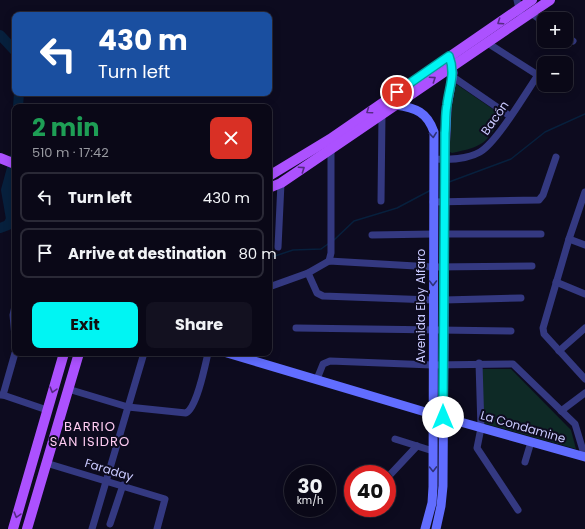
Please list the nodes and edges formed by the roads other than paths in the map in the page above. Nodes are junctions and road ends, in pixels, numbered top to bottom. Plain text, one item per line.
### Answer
1 (532, 0) edge
2 (550, 0) edge
3 (519, 9) edge
4 (530, 13) junction
5 (537, 18) edge
6 (486, 42) junction
7 (449, 56) junction
8 (453, 66) junction
9 (537, 74) edge
10 (453, 77) junction
11 (537, 82) edge
12 (396, 105) junction
13 (382, 114) junction
14 (510, 116) junction
15 (331, 144) junction
16 (556, 157) dead end
17 (0, 158) edge
18 (434, 159) junction
19 (445, 159) junction
20 (12, 163) edge
21 (272, 174) edge
22 (281, 184) junction
23 (272, 187) edge
24 (585, 193) edge
25 (381, 201) dead end
26 (433, 202) junction
27 (445, 202) junction
28 (433, 234) junction
29 (444, 234) junction
30 (541, 234) dead end
31 (372, 235) dead end
32 (569, 239) junction
33 (585, 245) edge
34 (278, 247) dead end
35 (330, 261) junction
36 (532, 266) dead end
37 (433, 267) junction
38 (444, 267) junction
39 (308, 273) junction
40 (556, 282) junction
41 (272, 286) edge
42 (585, 294) edge
43 (521, 298) dead end
44 (432, 300) junction
45 (444, 300) junction
46 (296, 328) dead end
47 (585, 328) edge
48 (433, 331) junction
49 (444, 331) junction
50 (511, 331) dead end
51 (559, 351) junction
52 (14, 356) edge
53 (63, 356) edge
54 (77, 356) edge
55 (143, 356) edge
56 (207, 356) edge
57 (238, 356) edge
58 (479, 363) junction
59 (432, 365) junction
60 (444, 365) junction
61 (318, 379) junction
62 (585, 379) edge
63 (68, 389) junction
64 (585, 393) edge
65 (2, 395) edge
66 (128, 407) junction
67 (47, 410) junction
68 (561, 411) junction
69 (432, 414) junction
70 (443, 417) junction
71 (43, 423) junction
72 (56, 427) junction
73 (481, 428) junction
74 (395, 439) dead end
75 (531, 442) junction
76 (417, 446) junction
77 (432, 452) junction
78 (585, 457) edge
79 (525, 462) dead end
80 (46, 463) junction
81 (396, 468) edge
82 (106, 480) junction
83 (123, 485) junction
84 (21, 500) junction
85 (33, 503) junction
86 (518, 510) dead end
87 (110, 524) dead end
88 (430, 528) edge
89 (13, 529) edge
90 (27, 529) edge
91 (92, 529) edge
92 (157, 529) edge

1 - 3 main road
2 - 4 main road
3 - 4 main road
3 - 6 main road
3 -> 7 main road
4 - 5 street
6 - 8 main road
6 - 9 street
7 - 8 street, Avenida Eloy Alfaro
7 -> 15 main road
8 - 10 street, Avenida Eloy Alfaro
12 -> 8 main road
10 - 14 street
10 - 19 street, Avenida Eloy Alfaro
11 - 14 street, Bacón
12 - 13 main road
12 -> 18 street, Avenida Eloy Alfaro
13 - 15 main road
13 - 25 street
14 - 19 street, Bacón
15 - 21 main road
22 -> 15 main road
15 - 35 street
16 - 27 street
17 - 20 main road
18 - 19 street, Bacón
18 - 26 street, Avenida Eloy Alfaro
19 - 27 street, Avenida Eloy Alfaro
22 - 23 main road
22 - 34 street
24 - 32 street
26 - 27 street
26 - 28 street, Avenida Eloy Alfaro
27 - 29 street, Avenida Eloy Alfaro
28 - 31 street
28 - 37 street, Avenida Eloy Alfaro
29 - 30 street
29 - 38 street, Avenida Eloy Alfaro
32 - 33 street
32 - 40 street
35 - 37 street
35 - 39 street
36 - 38 street
37 - 38 street
37 -> 44 street, Avenida Eloy Alfaro
38 - 45 street, Avenida Eloy Alfaro
39 - 41 street
39 - 44 street
40 - 42 street
40 - 51 street
43 - 45 street
44 - 48 street, Avenida Eloy Alfaro
45 - 49 street, Avenida Eloy Alfaro
46 - 48 street
47 - 51 street
48 - 49 street
48 - 59 street, Avenida Eloy Alfaro
49 - 50 street
49 - 60 street, Avenida Eloy Alfaro
51 - 62 street
52 - 65 street
53 -> 67 main road
54 - 63 main road
55 - 66 street
56 - 66 street
57 - 61 street, La Condamine
58 - 60 street
58 - 68 street
58 - 73 street
59 - 60 street
59 - 61 street
59 - 69 street, Avenida Eloy Alfaro
60 - 70 street, Avenida Eloy Alfaro
61 - 69 street, La Condamine
63 - 66 street
63 - 72 main road
64 - 68 street
65 - 67 street
66 - 82 street
67 - 71 main road
68 - 78 street
69 - 70 street, La Condamine
69 - 77 street, Avenida Eloy Alfaro
70 - 73 street, La Condamine
70 - 88 street, Avenida Eloy Alfaro
71 - 72 main road
71 - 84 main road
72 - 80 main road
73 - 75 street, La Condamine
73 - 86 street
74 - 76 street
75 - 78 street, La Condamine
75 - 79 street
76 - 77 street
76 - 81 street
77 -> 88 street, Avenida Eloy Alfaro
80 - 82 street, Faraday
80 - 85 main road
82 - 83 street, Faraday
82 - 91 street
83 - 87 street
83 - 92 street, Faraday
84 - 85 main road
84 -> 89 main road
85 - 90 main road

